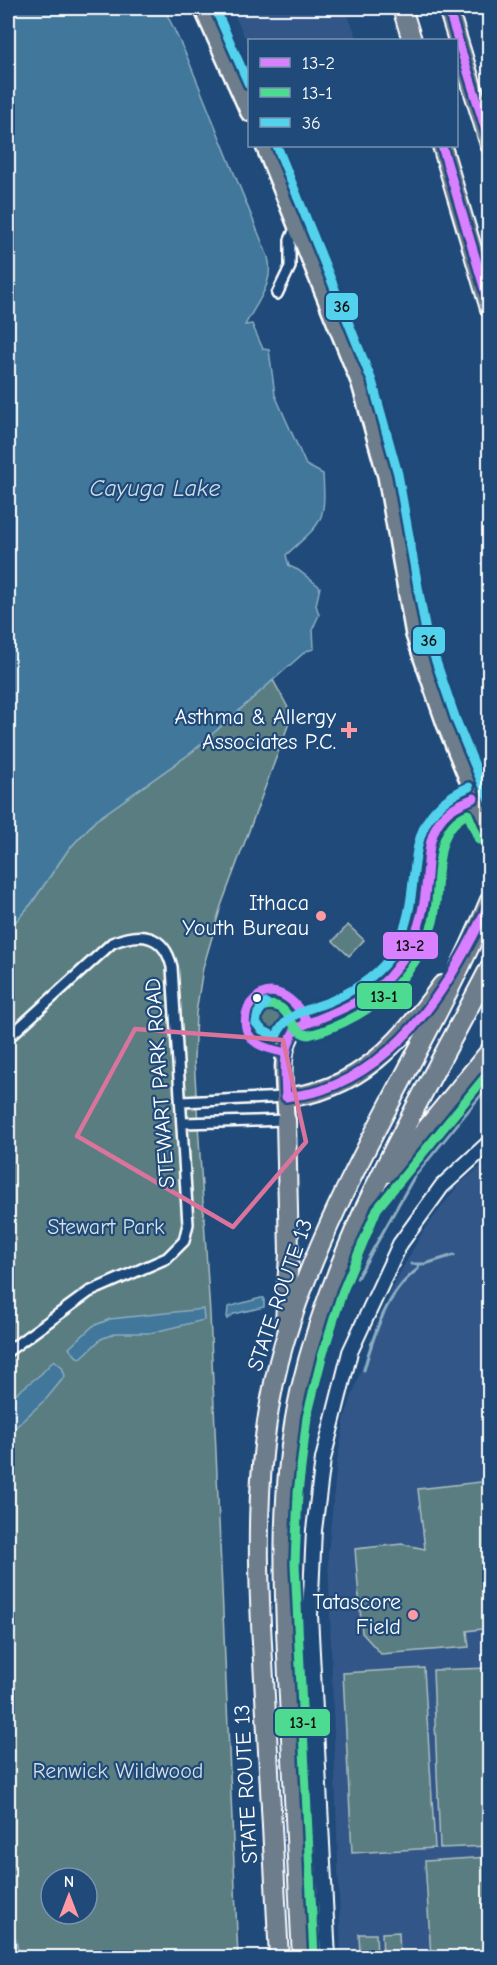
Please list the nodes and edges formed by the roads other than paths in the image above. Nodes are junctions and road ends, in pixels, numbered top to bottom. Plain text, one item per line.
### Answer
1 (202, 8) edge
2 (402, 8) edge
3 (448, 8) edge
4 (412, 39) edge
5 (457, 39) edge
6 (458, 41) edge
7 (248, 111) edge
8 (489, 145) edge
9 (264, 147) edge
10 (442, 147) edge
11 (296, 224) junction
12 (277, 294) dead end
13 (489, 309) edge
14 (474, 798) junction
15 (489, 835) edge
16 (489, 900) edge
17 (466, 952) junction
18 (489, 966) edge
19 (8, 1038) edge
20 (489, 1051) edge
21 (286, 1096) junction
22 (182, 1102) junction
23 (286, 1120) junction
24 (183, 1123) junction
25 (489, 1142) edge
26 (367, 1203) junction
27 (284, 1343) junction
28 (8, 1351) edge
29 (279, 1958) edge
30 (302, 1958) edge
31 (328, 1958) edge

1 - 7 main road
2 - 4 highway
3 - 5 highway
6 - 8 highway
9 - 11 main road
10 - 13 highway
11 - 12 street
11 - 14 main road
14 - 15 main road
14 - 21 main road
16 - 17 highway, STATE ROUTE 13
17 - 21 highway
17 - 27 highway, STATE ROUTE 13
18 - 26 highway, STATE ROUTE 13
19 - 22 street, STEWART PARK ROAD
20 - 26 highway
21 - 22 street
21 - 23 main road
22 - 24 street, STEWART PARK ROAD
23 - 24 street
23 - 27 highway
24 - 28 street, STEWART PARK ROAD
25 - 31 street
26 - 30 highway, STATE ROUTE 13
27 - 29 highway, STATE ROUTE 13

